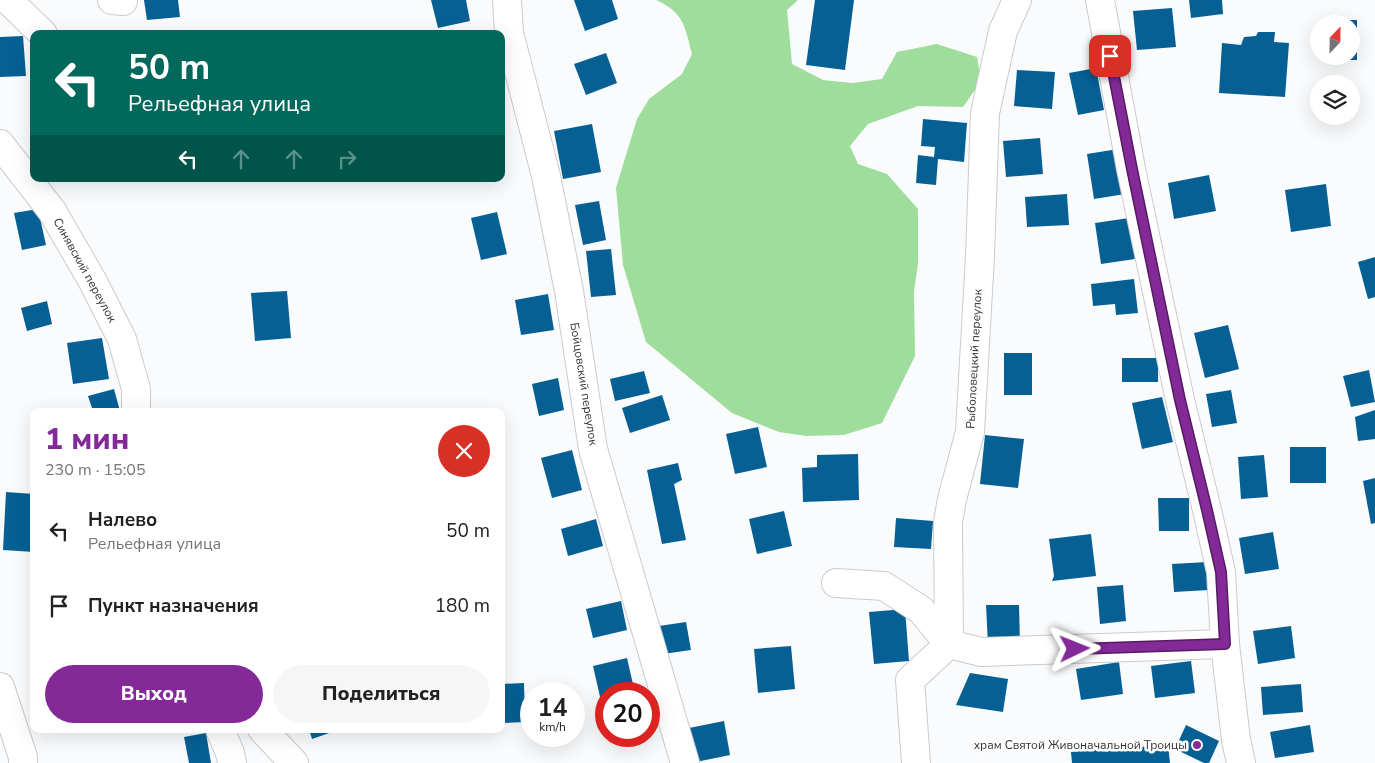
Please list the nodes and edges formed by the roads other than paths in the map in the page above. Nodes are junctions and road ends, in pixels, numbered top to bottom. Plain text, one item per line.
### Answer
1 (8, 0) edge
2 (507, 0) edge
3 (1017, 0) edge
4 (1100, 0) edge
5 (39, 30) edge
6 (0, 144) edge
7 (136, 408) edge
8 (836, 583) dead end
9 (949, 644) junction
10 (1225, 644) junction
11 (0, 687) edge
12 (222, 733) edge
13 (266, 733) edge
14 (23, 763) edge
15 (232, 763) edge
16 (294, 763) edge
17 (685, 763) edge
18 (916, 763) edge
19 (1240, 763) edge

1 - 5 street
2 - 17 street, Бойцовский переулок
3 - 9 street, Рыболовецкий переулок
4 - 10 street
6 - 7 street, Синявский переулок
8 - 9 street
9 - 10 street
9 - 18 street
10 - 19 street
11 - 14 street
12 - 15 street
13 - 16 street

